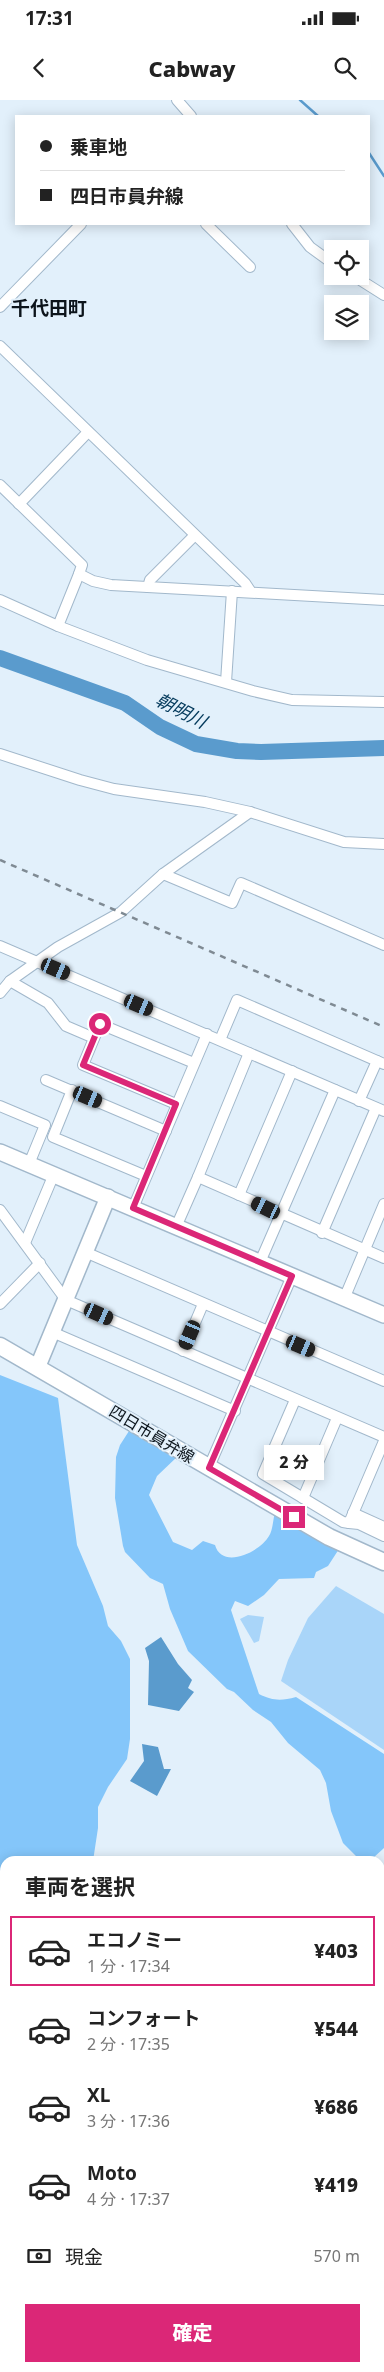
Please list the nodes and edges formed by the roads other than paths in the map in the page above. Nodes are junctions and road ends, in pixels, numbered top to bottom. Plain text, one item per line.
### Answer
1 (177, 100) edge
2 (190, 115) edge
3 (80, 225) edge
4 (207, 225) edge
5 (293, 225) edge
6 (324, 257) edge
7 (250, 267) dead end
8 (368, 285) edge
9 (384, 296) edge
10 (0, 307) edge
11 (0, 346) edge
12 (88, 432) junction
13 (0, 485) edge
14 (19, 504) junction
15 (194, 536) junction
16 (79, 574) junction
17 (148, 587) junction
18 (232, 591) junction
19 (251, 592) junction
20 (0, 600) edge
21 (384, 600) edge
22 (58, 626) junction
23 (226, 682) junction
24 (384, 702) edge
25 (0, 754) edge
26 (250, 812) junction
27 (384, 844) edge
28 (163, 874) junction
29 (384, 945) edge
30 (0, 946) edge
31 (39, 962) junction
32 (10, 981) junction
33 (0, 993) edge
34 (206, 1034) junction
35 (94, 1038) junction
36 (220, 1040) junction
37 (249, 1053) junction
38 (380, 1062) edge
39 (194, 1063) junction
40 (292, 1071) junction
41 (46, 1080) dead end
42 (72, 1090) junction
43 (335, 1090) junction
44 (359, 1101) junction
45 (176, 1104) junction
46 (0, 1106) edge
47 (380, 1110) edge
48 (166, 1131) junction
49 (0, 1152) edge
50 (29, 1164) junction
51 (54, 1174) junction
52 (146, 1176) junction
53 (198, 1177) junction
54 (239, 1195) junction
55 (108, 1197) junction
56 (384, 1204) edge
57 (133, 1208) junction
58 (1, 1215) edge
59 (280, 1215) junction
60 (176, 1227) junction
61 (322, 1233) junction
62 (25, 1243) junction
63 (365, 1250) junction
64 (85, 1252) junction
65 (384, 1258) edge
66 (260, 1262) junction
67 (40, 1263) junction
68 (292, 1276) junction
69 (344, 1299) junction
70 (66, 1300) junction
71 (0, 1304) edge
72 (203, 1304) junction
73 (384, 1315) edge
74 (52, 1332) junction
75 (268, 1332) junction
76 (0, 1346) edge
77 (183, 1351) junction
78 (38, 1366) junction
79 (248, 1379) junction
80 (384, 1381) edge
81 (295, 1400) junction
82 (234, 1411) junction
83 (337, 1418) junction
84 (384, 1439) edge
85 (209, 1468) junction
86 (303, 1498) junction
87 (351, 1518) junction
88 (384, 1526) edge
89 (384, 1536) edge
90 (384, 1562) edge

1 - 2 street
3 - 10 street
4 - 7 street
5 - 6 street
8 - 9 street
11 - 12 street
12 - 14 street
12 - 15 street
13 - 14 street
14 - 16 street
15 - 17 street
15 - 19 street
16 - 17 street
16 - 22 street
17 - 18 street
18 - 19 street
18 - 23 street
19 - 21 street
20 - 22 street
22 - 23 street
23 - 24 street
25 - 26 street
26 - 27 street
26 - 28 street
28 - 29 street
28 - 31 street
30 - 31 street
31 - 32 street
31 - 34 street
32 - 33 street
32 - 35 street
34 - 36 street
34 - 39 street
35 - 39 street
35 - 45 street
36 - 37 street
36 - 38 street
37 - 40 street
37 - 53 street
38 - 44 street
39 - 45 street
40 - 43 street
40 - 54 street
41 - 42 street
42 - 48 street
42 - 52 street
43 - 44 street
43 - 59 street
44 - 47 street
45 - 48 street
46 - 50 street
47 - 61 street
48 - 52 street
49 - 50 street
50 - 51 street
51 - 55 street
51 - 62 street
52 - 57 street
53 - 54 street
53 - 60 street
54 - 59 street
55 - 57 street
55 - 64 street
56 - 63 street
57 - 60 street
58 - 62 street
59 - 61 street
59 - 66 street
60 - 66 street
61 - 63 street
62 - 67 street
63 - 65 street
63 - 69 street
64 - 70 street
64 - 72 street
66 - 68 street
67 - 70 street
67 - 71 street
68 - 69 street
68 - 75 street
69 - 73 street
70 - 74 street
70 - 77 street
72 - 75 street
72 - 77 street
74 - 78 street
74 - 82 street
75 - 79 street
75 - 80 street
76 - 78 main road, 四日市員弁線
77 - 79 street
78 - 85 main road, 四日市員弁線
79 - 81 street
79 - 82 street
81 - 83 street
81 - 86 street
82 - 85 street
83 - 84 street
83 - 86 street
84 - 87 street
85 - 90 main road, 四日市員弁線
86 - 87 street
87 - 88 street
87 - 89 street

